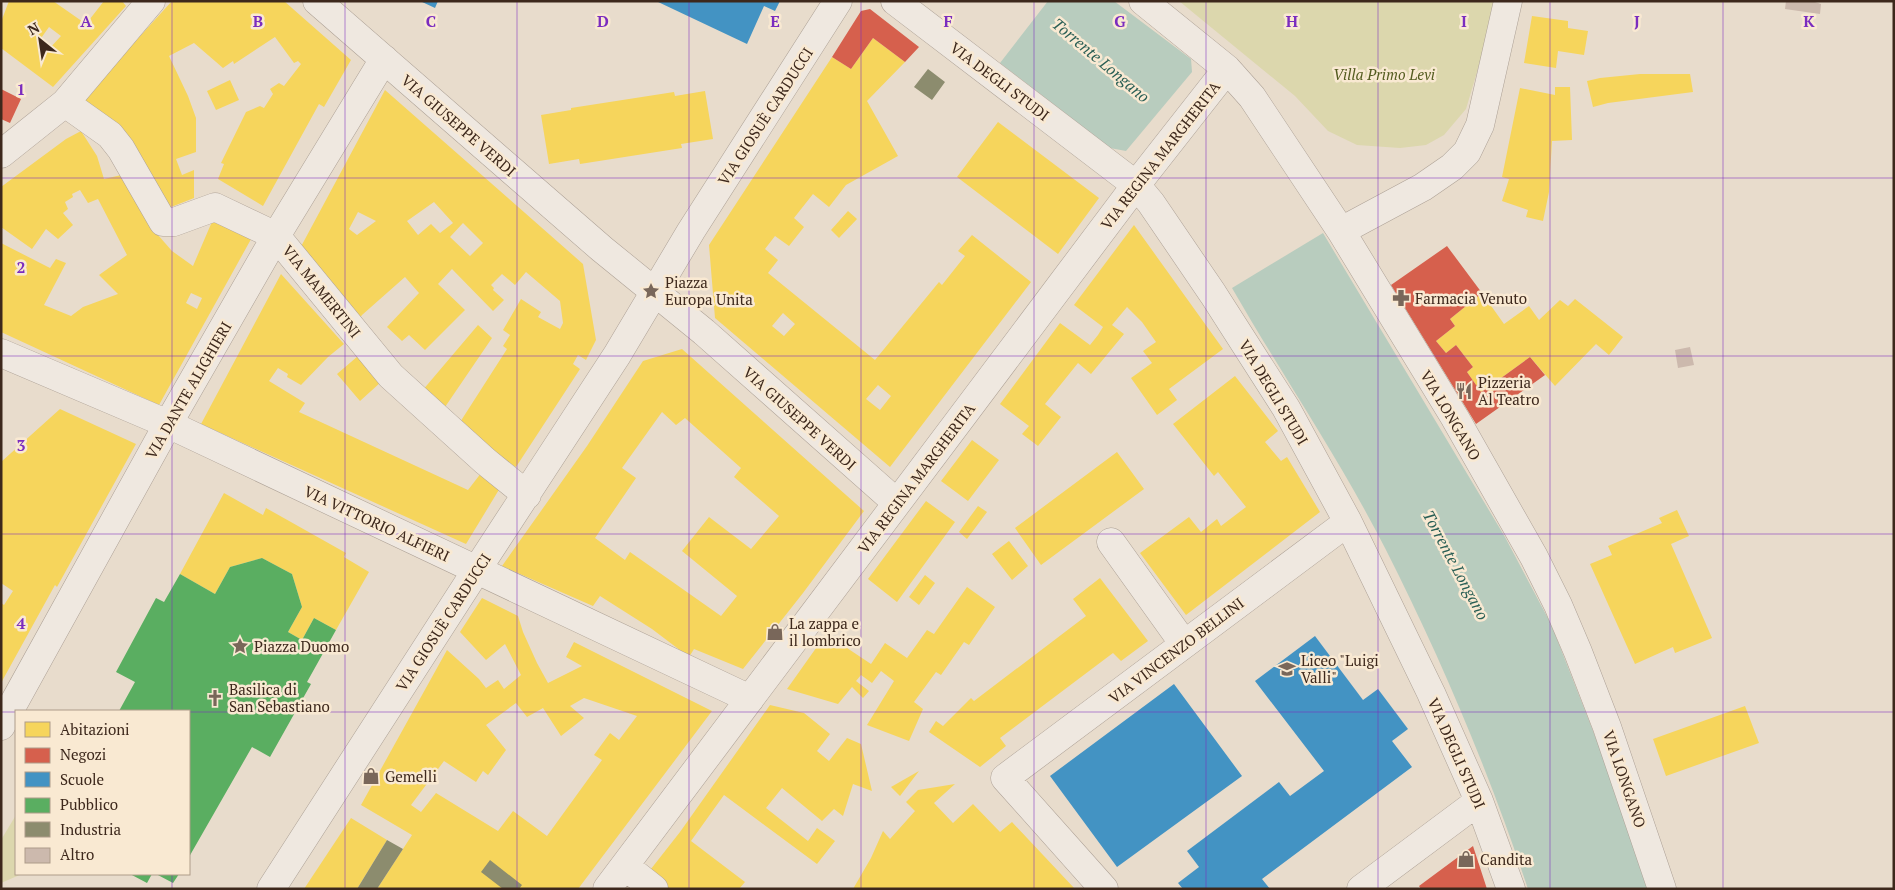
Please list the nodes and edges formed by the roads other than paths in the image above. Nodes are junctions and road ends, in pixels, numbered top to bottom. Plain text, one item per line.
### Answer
1 (151, 1) edge
2 (317, 1) edge
3 (838, 1) edge
4 (895, 1) edge
5 (1143, 1) edge
6 (1508, 1) edge
7 (384, 59) junction
8 (1227, 69) junction
9 (65, 103) junction
10 (1, 154) edge
11 (1136, 185) junction
12 (1341, 231) junction
13 (276, 236) junction
14 (655, 292) junction
15 (1, 353) edge
16 (168, 424) junction
17 (527, 495) junction
18 (897, 503) junction
19 (1348, 522) junction
20 (1111, 542) dead end
21 (476, 571) junction
22 (1184, 644) junction
23 (750, 699) junction
24 (1, 726) edge
25 (1479, 801) junction
26 (624, 866) junction
27 (271, 889) edge
28 (607, 889) edge
29 (654, 889) edge
30 (1104, 889) edge
31 (1361, 889) edge
32 (1511, 889) edge
33 (1662, 889) edge

1 - 9 street
2 - 7 street, VIA GIUSEPPE VERDI
3 - 14 street, VIA GIOSUÈ CARDUCCI
4 - 11 street, VIA DEGLI STUDI
5 - 8 street, VIA LONGANO
6 - 12 street
7 - 13 street, VIA DANTE ALIGHIERI
7 - 14 street, VIA GIUSEPPE VERDI
8 - 11 street, VIA REGINA MARGHERITA
8 - 12 street, VIA LONGANO
9 - 10 street
9 - 13 street, VIA MAMERTINI
11 - 18 street, VIA REGINA MARGHERITA
11 - 19 street, VIA DEGLI STUDI
12 - 33 street, VIA LONGANO
13 - 16 street, VIA DANTE ALIGHIERI
13 - 17 street, VIA MAMERTINI
14 - 17 street, VIA GIOSUÈ CARDUCCI
14 - 18 street, VIA GIUSEPPE VERDI
15 - 16 street, VIA VITTORIO ALFIERI
16 - 21 street, VIA VITTORIO ALFIERI
16 - 24 street, VIA DANTE ALIGHIERI
17 - 21 street, VIA GIOSUÈ CARDUCCI
18 - 23 street, VIA REGINA MARGHERITA
19 - 22 street, VIA VINCENZO BELLINI
19 - 25 street, VIA DEGLI STUDI
20 - 22 street
21 - 23 street, VIA VITTORIO ALFIERI
21 - 27 street, VIA GIOSUÈ CARDUCCI
22 - 30 street, VIA VINCENZO BELLINI
23 - 26 street, VIA REGINA MARGHERITA
25 - 31 street
25 - 32 street, VIA DEGLI STUDI
26 - 28 street, VIA REGINA MARGHERITA
26 - 29 street

